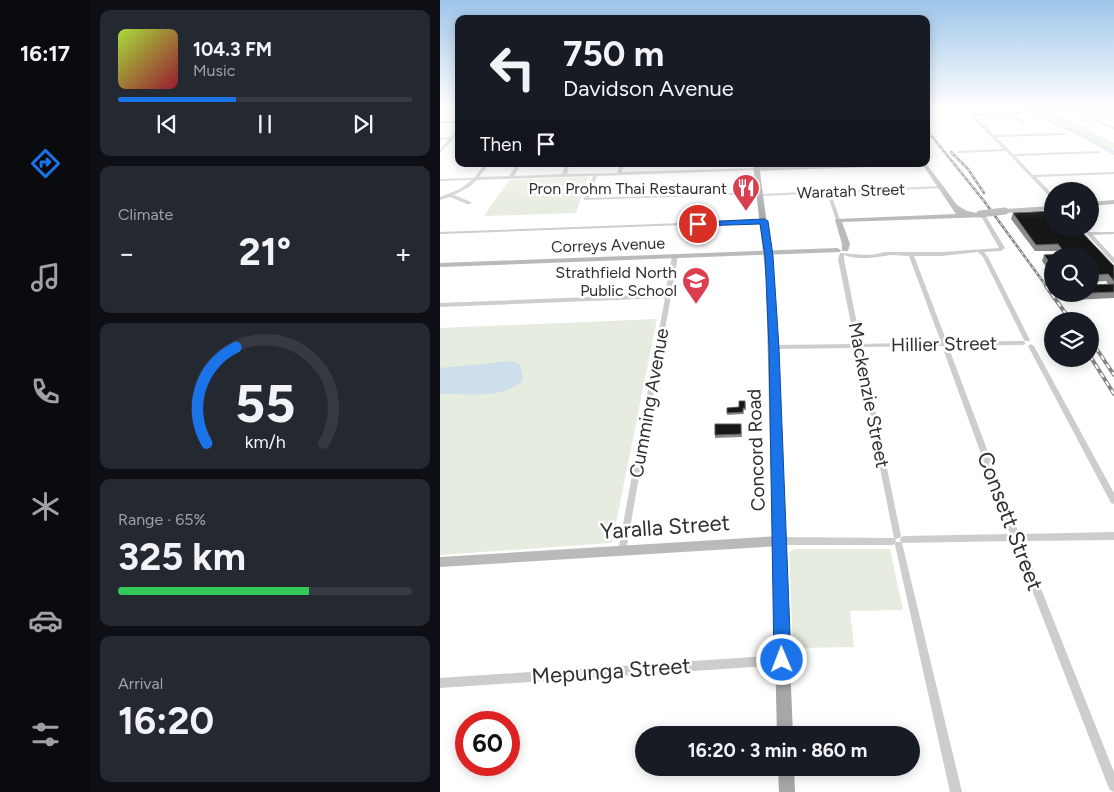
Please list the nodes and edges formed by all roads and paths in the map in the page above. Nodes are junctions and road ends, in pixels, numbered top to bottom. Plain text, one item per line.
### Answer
1 (1002, 145) edge
2 (1007, 150) junction
3 (959, 152) dead end
4 (1100, 152) dead end
5 (1012, 155) junction
6 (485, 167) edge
7 (518, 167) edge
8 (567, 167) edge
9 (621, 167) edge
10 (739, 167) edge
11 (756, 167) edge
12 (927, 167) edge
13 (1114, 173) edge
14 (619, 174) junction
15 (595, 175) junction
16 (564, 176) junction
17 (1033, 176) junction
18 (511, 177) junction
19 (477, 178) junction
20 (440, 180) edge
21 (942, 187) junction
22 (1044, 188) edge
23 (828, 191) junction
24 (760, 194) junction
25 (450, 196) junction
26 (440, 198) edge
27 (1114, 202) edge
28 (469, 203) dead end
29 (1099, 203) edge
30 (1044, 208) edge
31 (960, 213) junction
32 (983, 217) junction
33 (838, 220) junction
34 (764, 221) junction
35 (440, 232) edge
36 (1114, 233) edge
37 (1099, 234) edge
38 (1092, 237) edge
39 (980, 251) junction
40 (768, 252) junction
41 (843, 252) junction
42 (911, 254) junction
43 (675, 256) junction
44 (1114, 261) edge
45 (440, 265) edge
46 (668, 296) junction
47 (440, 305) edge
48 (1027, 343) junction
49 (944, 344) junction
50 (859, 346) junction
51 (774, 348) junction
52 (1114, 501) edge
53 (1114, 536) edge
54 (1016, 538) junction
55 (780, 541) junction
56 (898, 541) junction
57 (622, 551) junction
58 (440, 562) edge
59 (782, 660) junction
60 (440, 683) edge
61 (786, 726) edge
62 (786, 776) edge
63 (1114, 786) edge
64 (787, 792) edge
65 (956, 792) edge

1 - 2 street
2 - 3 street
2 - 5 street
4 - 5 street
5 - 17 street
6 - 19 street
7 - 18 street
8 - 16 street
9 - 14 street
10 - 14 street
11 - 24 main road, Concord Road
12 - 21 street
13 - 17 street
14 - 15 street
15 - 16 street
15 - 24 street, Waratah Street
16 - 18 street
17 - 22 street
18 - 19 street
19 - 20 street
19 - 25 street
21 - 23 street, Waratah Street
21 - 31 street
23 - 24 street, Waratah Street
23 - 33 street
24 - 34 main road, Concord Road
25 - 26 street
25 - 28 street
27 - 29 street
30 - 32 street, bridge
31 - 32 street
31 - 33 street
32 - 39 street
33 - 41 street
34 - 35 street
34 - 40 main road, Concord Road
36 - 37 street
38 - 44 street
39 - 42 street
39 - 48 street
40 - 41 street, Correys Avenue
40 - 43 street, Correys Avenue
40 - 51 main road, Concord Road
41 - 42 street
41 - 50 street, Mackenzie Street
42 - 49 street, Consett Street
43 - 45 street, Correys Avenue
43 - 46 street, Cumming Avenue
46 - 47 street
46 - 57 street, Cumming Avenue
48 - 49 street, Hillier Street
48 - 52 street
49 - 50 street, Hillier Street
49 - 54 street, Consett Street
50 - 51 street, Hillier Street
50 - 56 street, Mackenzie Street
51 - 55 main road, Concord Road
53 - 54 street, Yaralla Street
54 - 56 street, Yaralla Street
54 - 63 street, Consett Street
55 - 56 street, Yaralla Street
55 - 57 street, Yaralla Street
55 - 59 main road, Concord Road
56 - 65 street, Mackenzie Street
57 - 58 street, Yaralla Street
59 - 60 street, Mepunga Street
59 - 61 main road, Concord Road
62 - 64 main road

